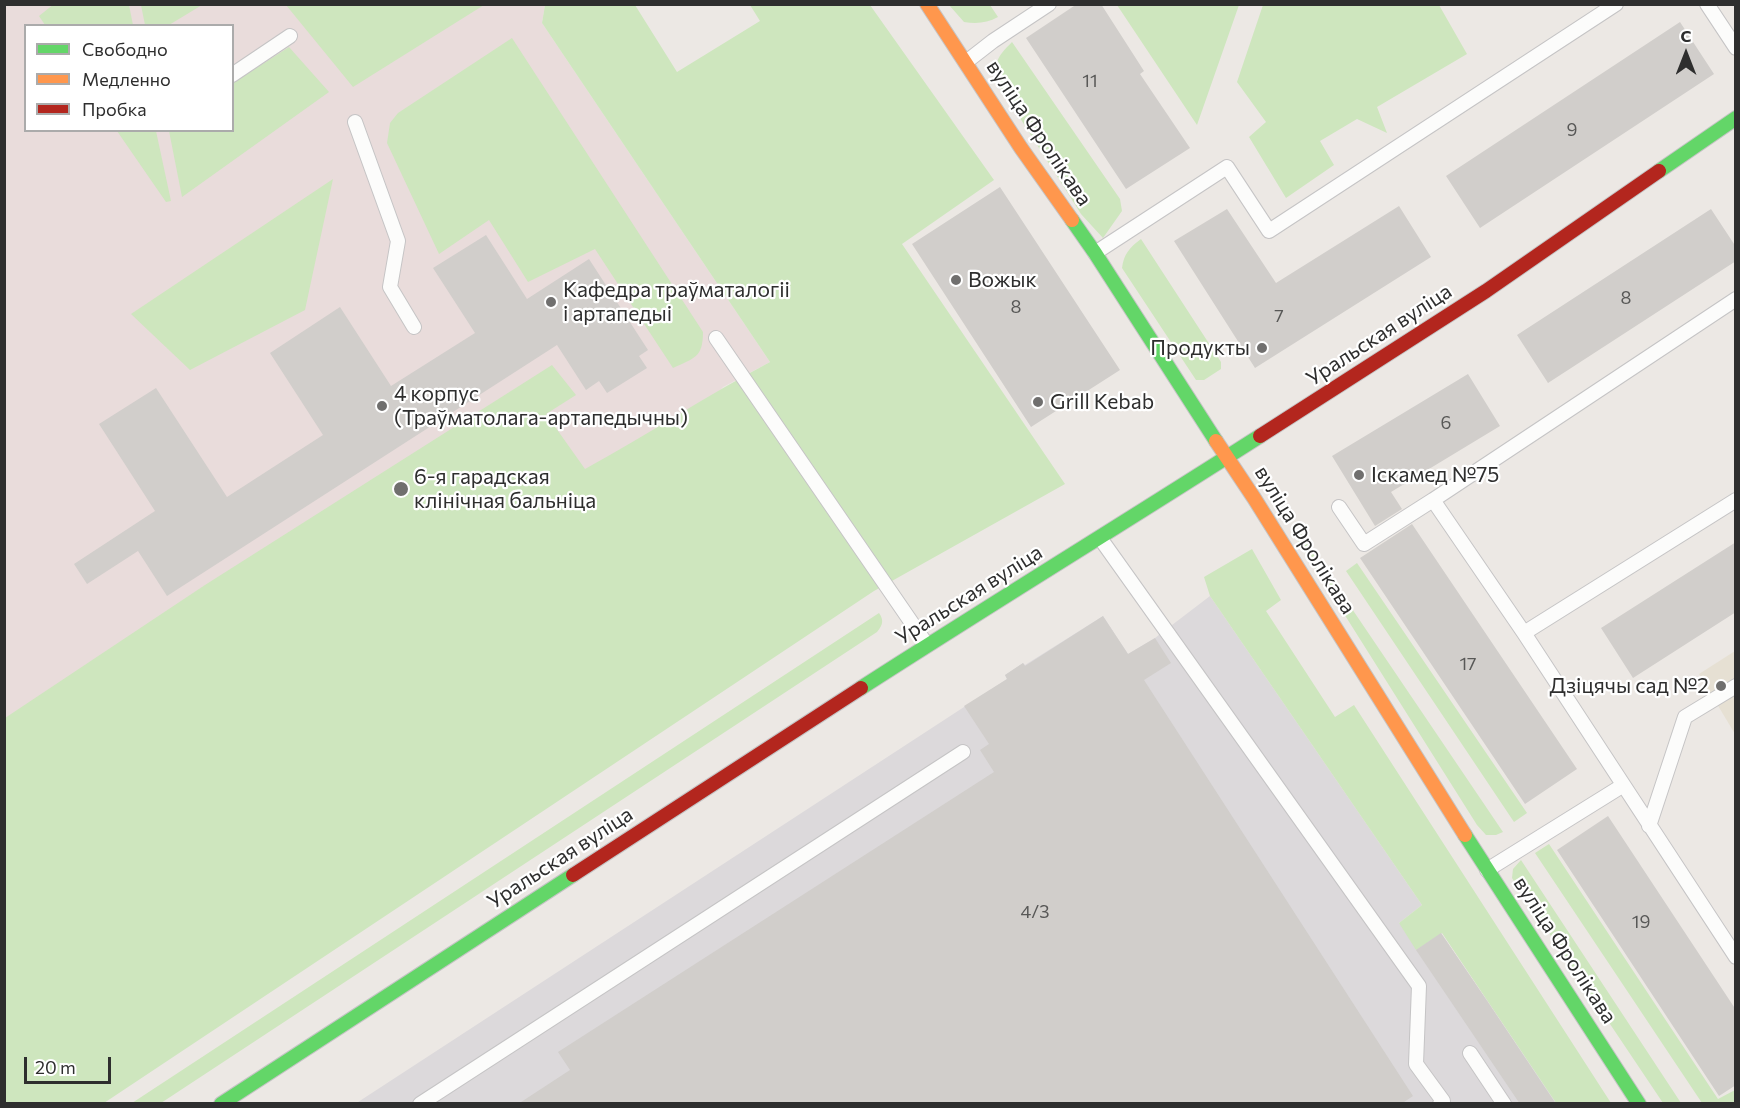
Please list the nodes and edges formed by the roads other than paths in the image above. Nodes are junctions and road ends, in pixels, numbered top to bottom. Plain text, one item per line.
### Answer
1 (927, 4) edge
2 (1049, 4) edge
3 (1616, 4) edge
4 (1707, 4) edge
5 (290, 36) dead end
6 (1736, 48) edge
7 (966, 62) junction
8 (234, 74) edge
9 (1736, 118) edge
10 (355, 122) dead end
11 (1095, 253) junction
12 (1736, 299) edge
13 (414, 327) dead end
14 (716, 338) dead end
15 (1227, 457) junction
16 (1433, 500) junction
17 (1736, 500) edge
18 (1339, 507) dead end
19 (1100, 538) junction
20 (1524, 633) junction
21 (928, 645) junction
22 (1736, 686) edge
23 (963, 752) dead end
24 (1622, 786) junction
25 (1649, 826) junction
26 (1487, 870) junction
27 (1736, 957) edge
28 (1470, 1053) dead end
29 (221, 1104) edge
30 (420, 1104) edge
31 (1440, 1104) edge
32 (1504, 1104) edge
33 (1639, 1104) edge

1 - 7 street, вуліца Фролікава
2 - 7 lane
3 - 11 lane
4 - 6 lane
5 - 8 lane
7 - 11 street, вуліца Фролікава
9 - 15 street, Уральская вуліца
10 - 13 lane
11 - 15 street, вуліца Фролікава
12 - 16 lane
14 - 21 lane
15 - 19 street, Уральская вуліца
15 - 26 street, вуліца Фролікава
16 - 18 lane
16 - 20 lane
17 - 20 lane
19 - 21 street, Уральская вуліца
19 - 31 lane
20 - 24 lane
21 - 29 street, Уральская вуліца
22 - 25 lane
23 - 30 lane
24 - 25 lane
24 - 26 lane
25 - 27 lane
26 - 33 street, вуліца Фролікава
28 - 32 lane

